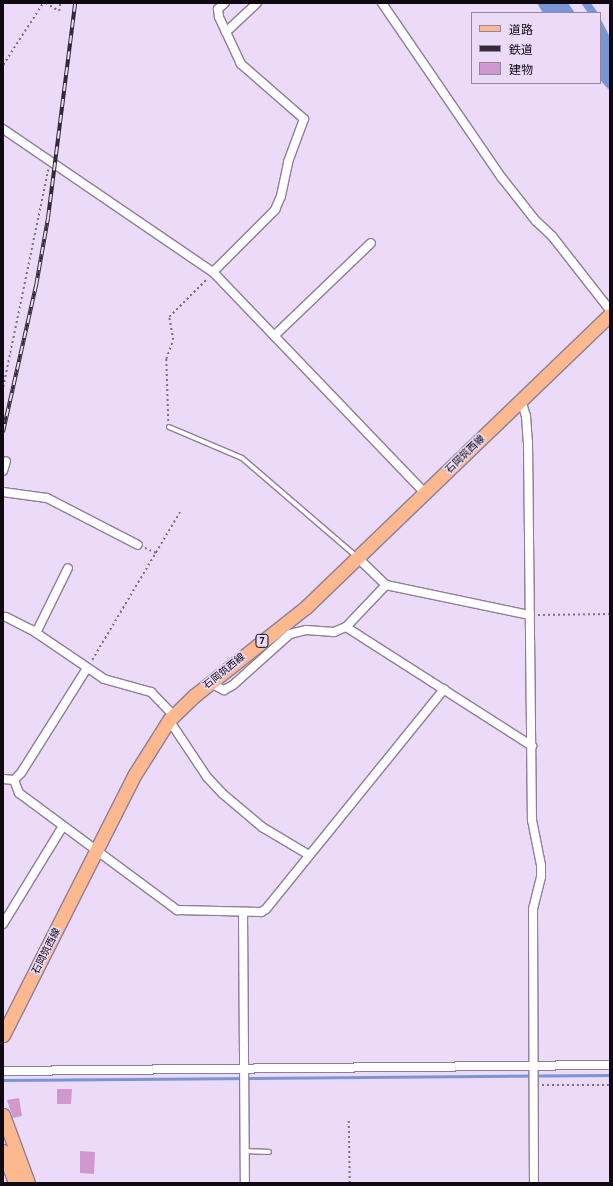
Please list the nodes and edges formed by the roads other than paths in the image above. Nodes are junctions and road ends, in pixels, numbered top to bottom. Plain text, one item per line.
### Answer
1 (225, 3) edge
2 (257, 3) edge
3 (382, 3) edge
4 (226, 32) junction
5 (3, 129) edge
6 (371, 243) dead end
7 (213, 272) junction
8 (610, 310) edge
9 (610, 314) edge
10 (274, 336) junction
11 (522, 399) junction
12 (169, 427) road end
13 (6, 461) dead end
14 (3, 471) edge
15 (3, 492) edge
16 (425, 493) junction
17 (138, 544) road end
18 (358, 558) junction
19 (68, 568) dead end
20 (386, 585) junction
21 (530, 615) junction
22 (6, 616) dead end
23 (346, 627) junction
24 (36, 633) junction
25 (87, 668) junction
26 (210, 683) junction
27 (444, 689) junction
28 (171, 718) junction
29 (532, 746) junction
30 (3, 779) edge
31 (14, 780) junction
32 (63, 826) junction
33 (97, 850) junction
34 (309, 855) junction
35 (243, 912) junction
36 (3, 924) edge
37 (3, 1035) edge
38 (610, 1065) edge
39 (533, 1068) junction
40 (3, 1071) edge
41 (245, 1072) junction
42 (3, 1115) edge
43 (3, 1151) edge
44 (245, 1151) junction
45 (268, 1152) dead end
46 (15, 1183) edge
47 (28, 1183) edge
48 (245, 1183) edge
49 (534, 1183) edge

1 - 4 street
2 - 4 street
3 - 8 street
4 - 7 street
5 - 7 street
6 - 10 street
7 - 10 street
9 - 11 main road, 石岡筑西線 / 7
10 - 16 street
11 - 16 main road, 石岡筑西線 / 7
11 - 21 street
12 - 18 lane
13 - 14 street
15 - 17 street
16 - 18 main road, 石岡筑西線 / 7
18 - 20 street
18 - 26 main road, 石岡筑西線 / 7
19 - 24 street
20 - 21 street
20 - 23 street
21 - 29 street
22 - 24 street
23 - 26 street
23 - 27 street
24 - 25 street
25 - 28 street
25 - 31 street
26 - 28 main road, 石岡筑西線 / 7
27 - 29 street
27 - 34 street
28 - 33 main road, 石岡筑西線 / 7
28 - 34 street
29 - 39 street
30 - 31 street
31 - 32 street
32 - 33 street
32 - 36 street
33 - 35 street
33 - 37 main road, 石岡筑西線 / 7
34 - 35 street
35 - 41 street
38 - 39 street
39 - 41 street
39 - 49 street
40 - 41 street
41 - 44 street
42 - 47 main road
43 - 46 main road
44 - 45 lane
44 - 48 street

